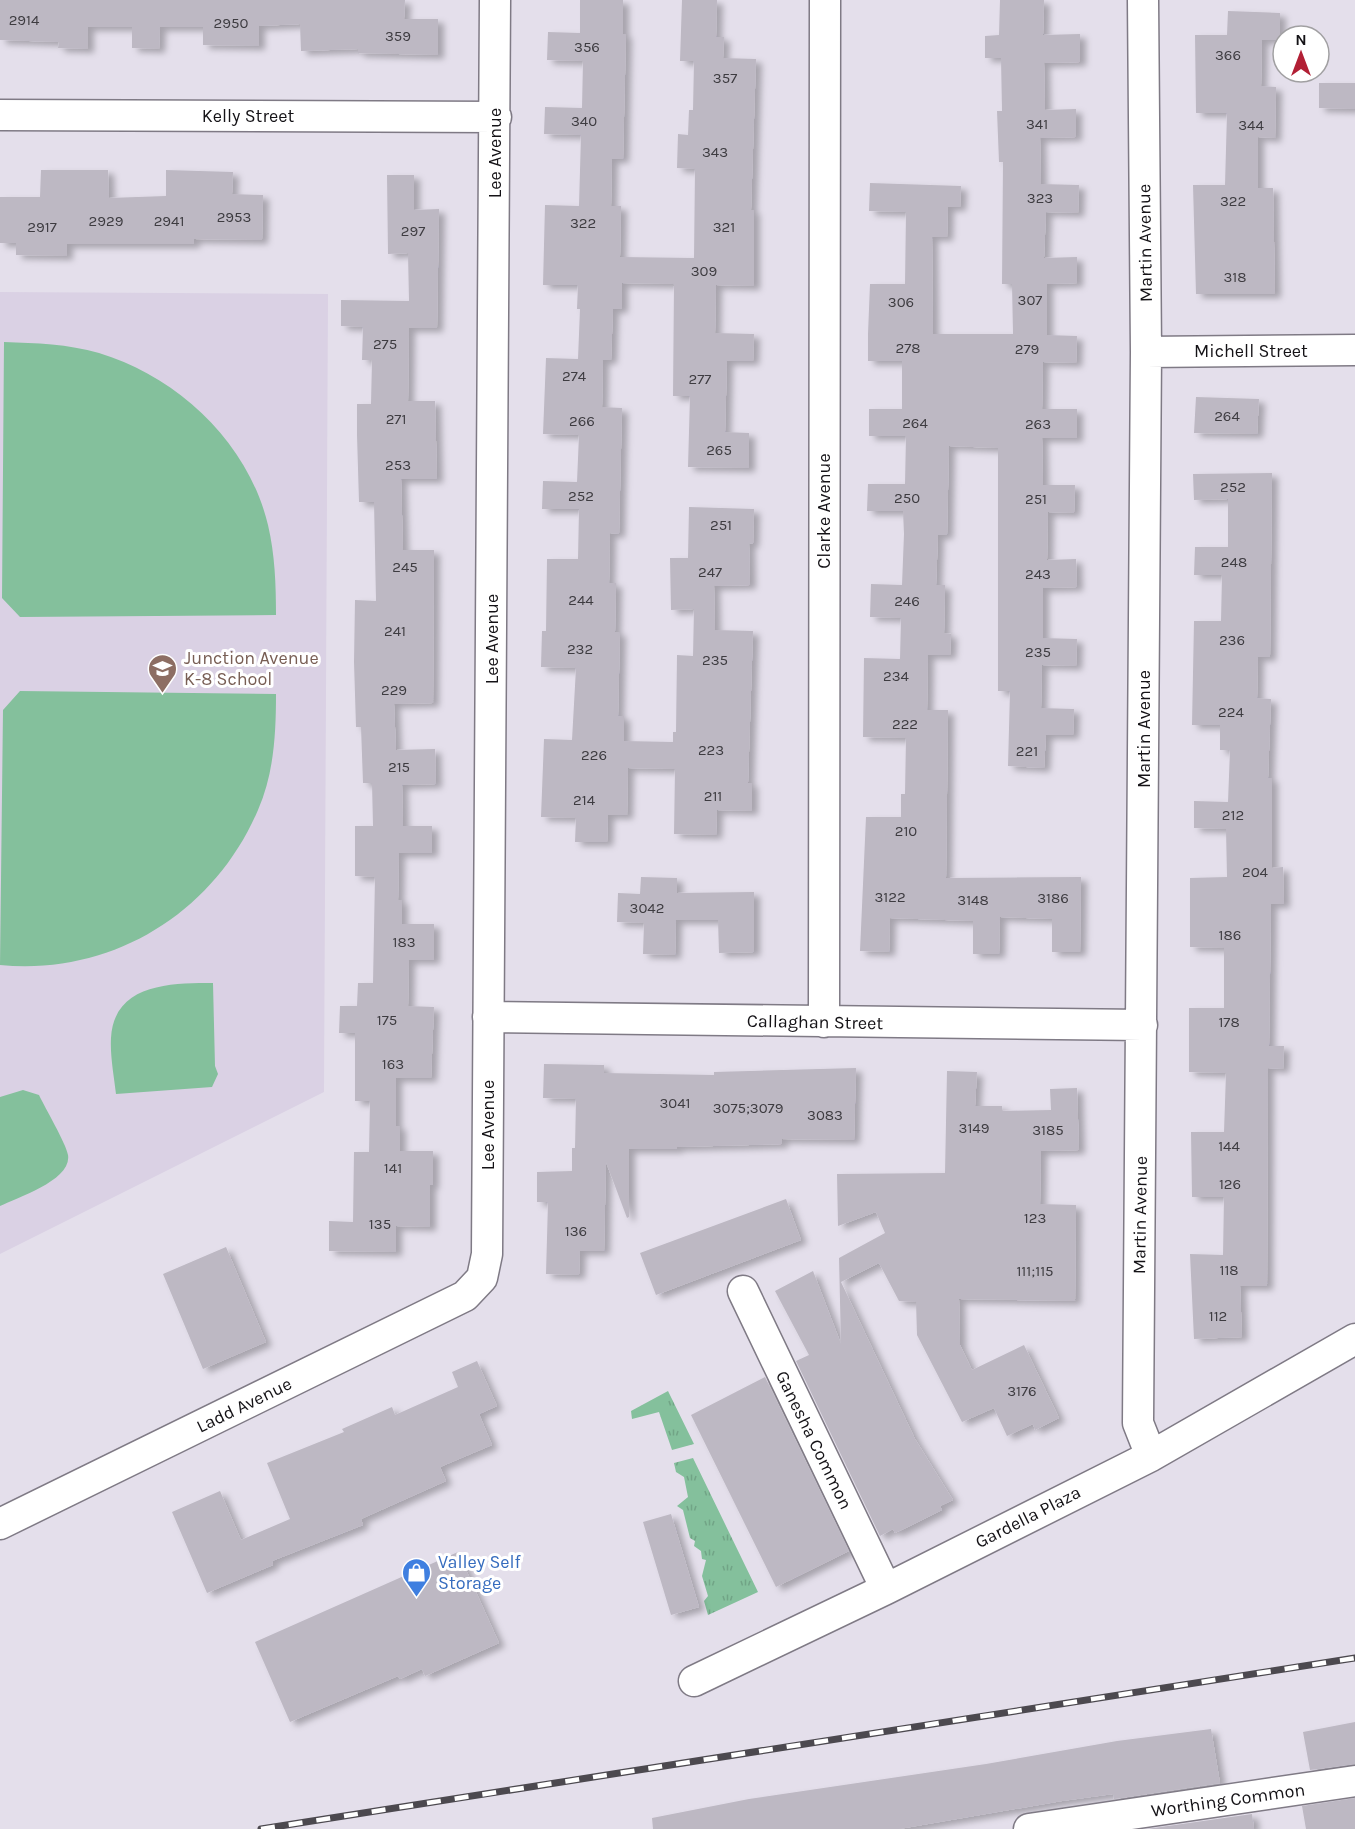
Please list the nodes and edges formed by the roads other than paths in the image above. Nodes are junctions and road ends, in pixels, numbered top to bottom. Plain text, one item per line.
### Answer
1 (495, 0) edge
2 (825, 0) edge
3 (1143, 0) edge
4 (0, 115) edge
5 (496, 117) junction
6 (1355, 350) edge
7 (1146, 352) junction
8 (488, 1017) junction
9 (824, 1022) junction
10 (1142, 1026) junction
11 (482, 1278) joint
12 (743, 1291) dead end
13 (1355, 1339) edge
14 (1151, 1456) junction
15 (0, 1524) edge
16 (886, 1589) junction
17 (694, 1681) dead end
18 (1355, 1781) edge
19 (1030, 1829) edge

1 - 5 street, Lee Avenue
2 - 9 street, Clarke Avenue
3 - 7 street, Martin Avenue
4 - 5 street, Kelly Street
5 - 8 street, Lee Avenue
6 - 7 street, Michell Street
7 - 10 street, Martin Avenue
8 - 9 street, Callaghan Street
8 - 11 street, Lee Avenue
9 - 10 street, Callaghan Street
10 - 14 street, Martin Avenue
11 - 15 street, Ladd Avenue
12 - 16 street, Ganesha Common
13 - 14 street, Gardella Plaza
14 - 16 street, Gardella Plaza
16 - 17 street, Gardella Plaza
18 - 19 street, Worthing Common

